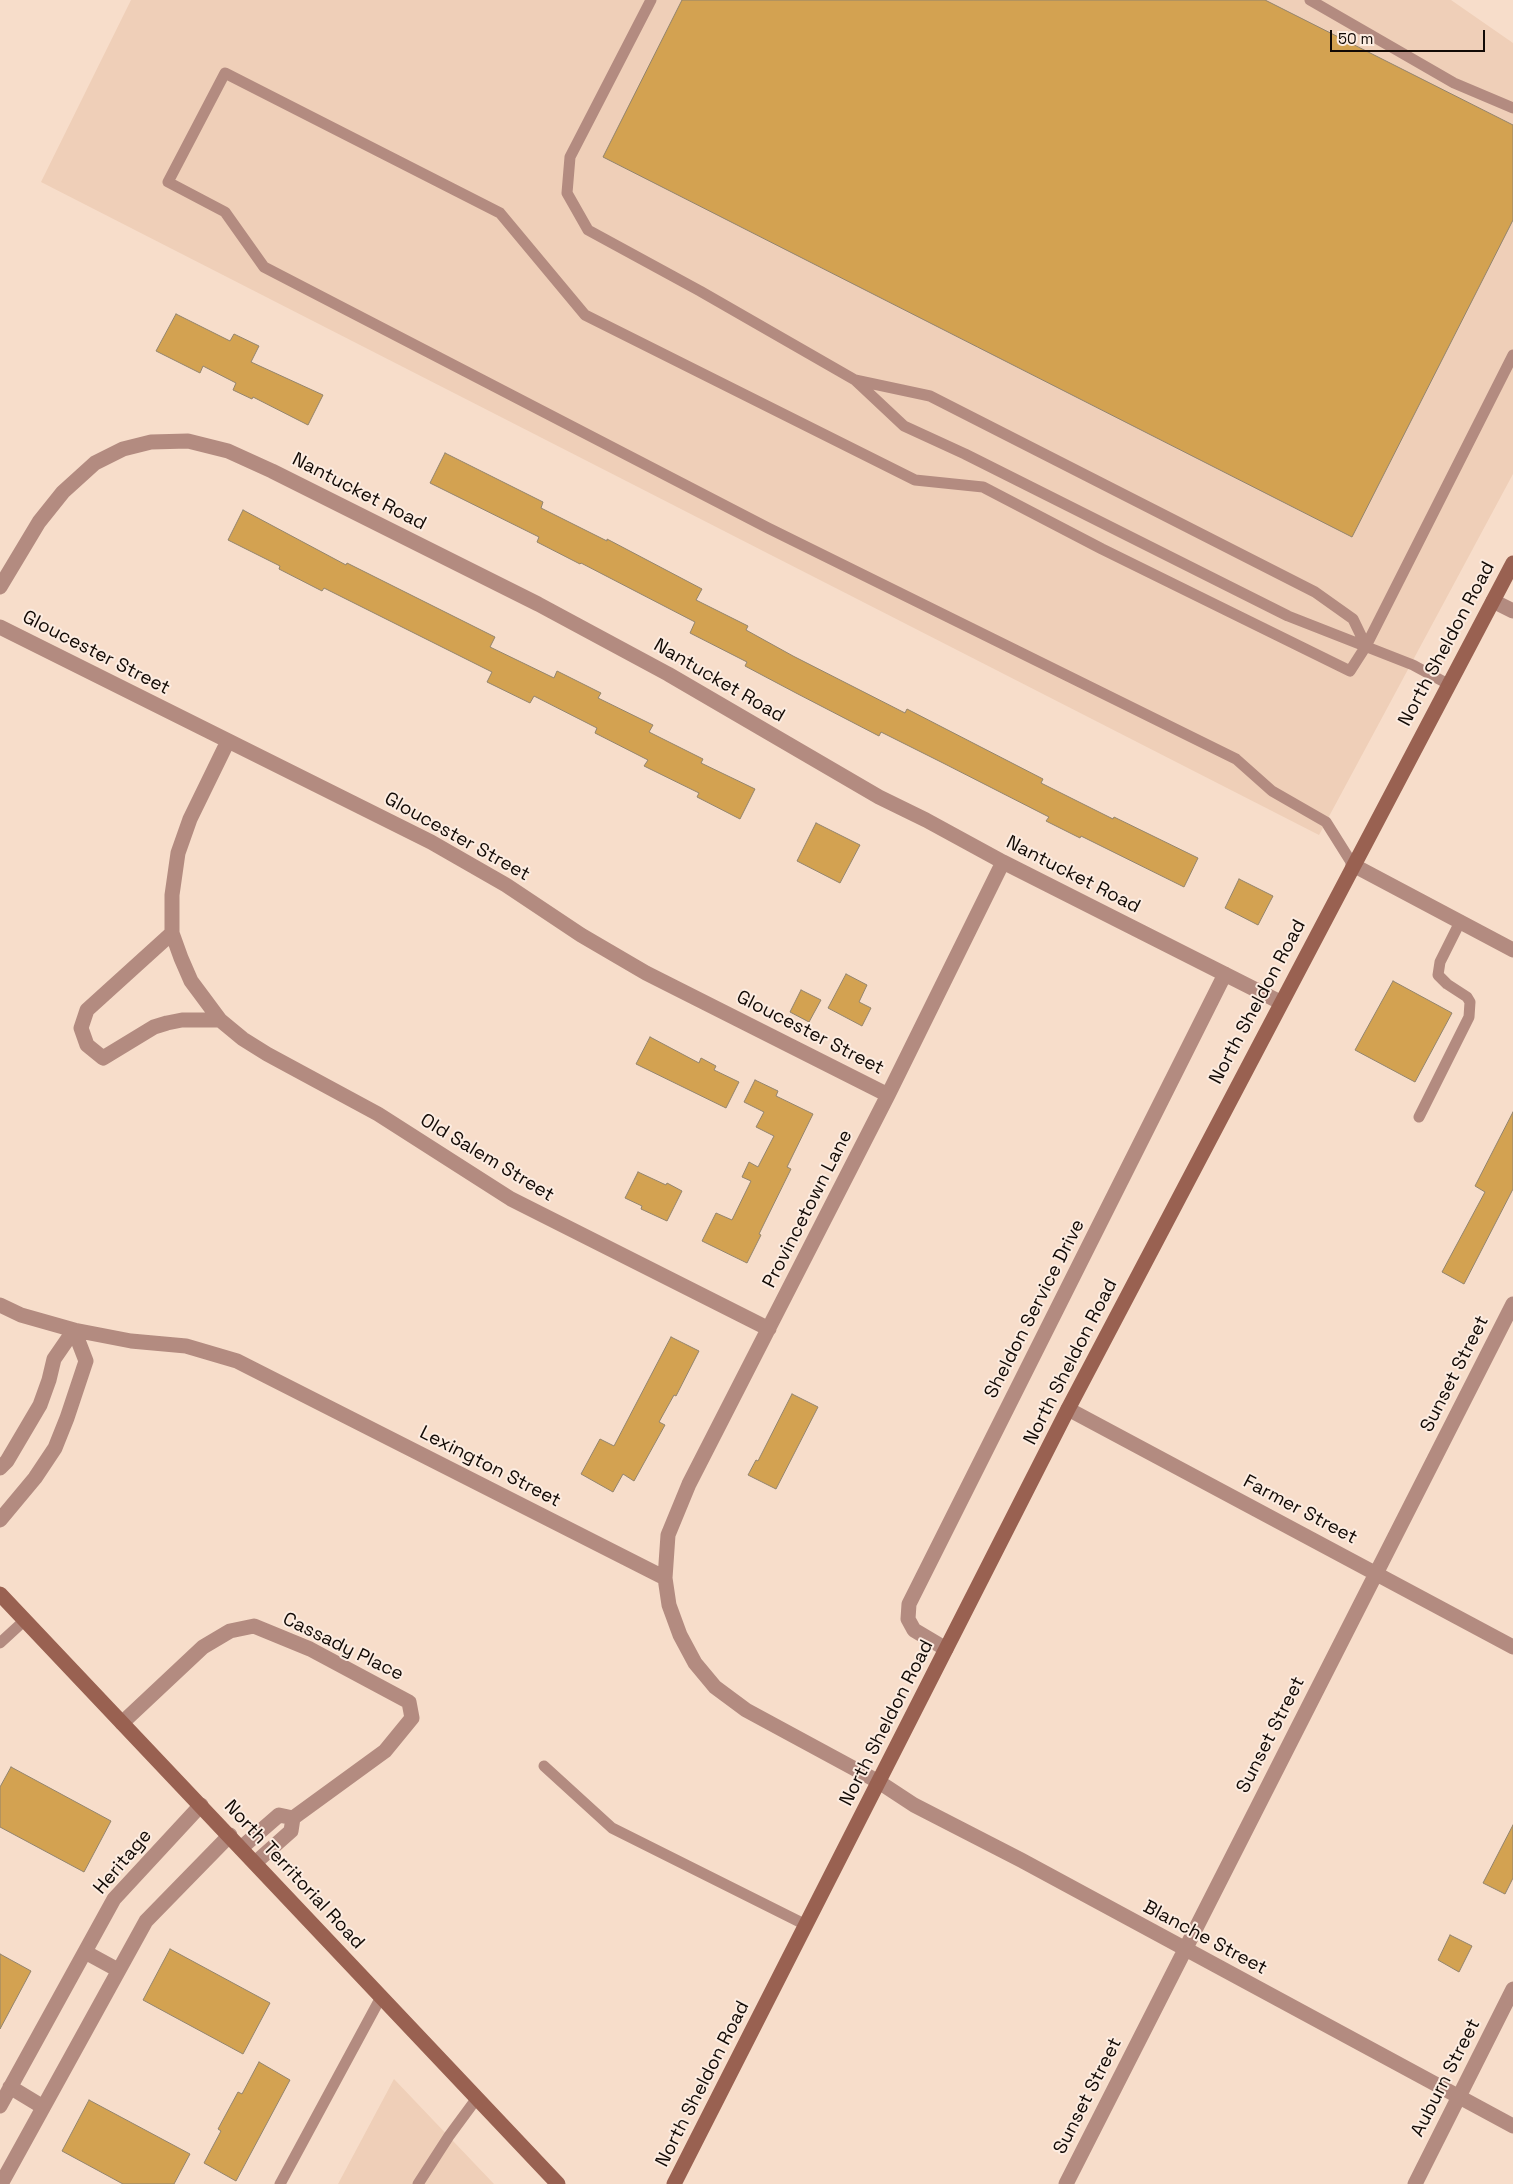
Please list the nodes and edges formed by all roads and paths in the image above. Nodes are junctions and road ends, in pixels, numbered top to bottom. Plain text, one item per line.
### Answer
1 (650, 0) edge
2 (1310, 0) edge
3 (1513, 108) edge
4 (1513, 355) edge
5 (855, 380) junction
6 (1513, 563) edge
7 (0, 588) edge
8 (1493, 601) junction
9 (1513, 611) edge
10 (0, 627) edge
11 (1366, 646) junction
12 (1448, 684) junction
13 (228, 741) junction
14 (1003, 862) junction
15 (1353, 865) junction
16 (1460, 922) junction
17 (172, 933) junction
18 (1513, 950) edge
19 (1225, 974) junction
20 (1280, 1002) junction
21 (220, 1020) junction
22 (888, 1095) junction
23 (1420, 1116) dead end
24 (1513, 1304) edge
25 (0, 1305) edge
26 (74, 1330) junction
27 (769, 1330) junction
28 (1068, 1409) junction
29 (0, 1468) edge
30 (0, 1520) edge
31 (1376, 1573) junction
32 (665, 1578) junction
33 (0, 1594) edge
34 (24, 1620) junction
35 (0, 1643) edge
36 (1513, 1647) edge
37 (946, 1649) junction
38 (122, 1723) junction
39 (544, 1766) dead end
40 (879, 1782) junction
41 (201, 1805) junction
42 (292, 1818) junction
43 (230, 1835) junction
44 (241, 1848) junction
45 (255, 1862) junction
46 (806, 1925) junction
47 (1184, 1950) junction
48 (85, 1952) junction
49 (118, 1970) junction
50 (1513, 1989) edge
51 (381, 1997) junction
52 (10, 2087) junction
53 (1458, 2097) junction
54 (477, 2098) junction
55 (0, 2106) edge
56 (43, 2107) junction
57 (1513, 2126) edge
58 (1, 2184) edge
59 (280, 2184) edge
60 (418, 2184) edge
61 (558, 2184) edge
62 (674, 2184) edge
63 (1066, 2184) edge
64 (1414, 2184) edge

1 - 5 lane
2 - 3 lane
4 - 11 lane
5 - 11 lane
5 - 11 lane
6 - 8 main road, North Sheldon Road
7 - 14 street, Nantucket Road
8 - 9 street
8 - 12 main road, North Sheldon Road
10 - 13 street, Gloucester Street
11 - 12 lane
11 - 15 lane
12 - 15 main road, North Sheldon Road
13 - 17 street, Old Salem Street
13 - 22 street, Gloucester Street
14 - 19 street, Nantucket Road
14 - 22 street, Provincetown Lane
15 - 16 street
15 - 20 main road, North Sheldon Road
16 - 18 street
16 - 23 lane
17 - 21 street, Old Salem Street
17 - 21 street
19 - 20 street, Nantucket Road
19 - 37 street, Sheldon Service Drive
20 - 28 main road, North Sheldon Road
21 - 27 street, Old Salem Street
22 - 27 street, Provincetown Lane
24 - 31 street, Sunset Street
25 - 26 street, Lexington Street
26 - 29 street
26 - 30 street
26 - 32 street, Lexington Street
27 - 32 street, Provincetown Lane
28 - 31 street, Farmer Street
28 - 37 main road, North Sheldon Road
31 - 36 street, Farmer Street
31 - 47 street, Sunset Street
32 - 40 street
33 - 34 main road, North Territorial Road
34 - 35 lane
34 - 38 main road, North Territorial Road
37 - 40 main road, North Sheldon Road
38 - 41 main road, North Territorial Road
38 - 42 street, Cassady Place
39 - 46 lane
40 - 46 main road, North Sheldon Road
40 - 47 street, Blanche Street
41 - 43 main road, North Territorial Road
41 - 48 street, Heritage
42 - 44 street, Cassady Place
42 - 45 street, Cassady Place
43 - 44 main road, North Territorial Road
43 - 49 street
44 - 45 main road, North Territorial Road
45 - 51 main road, North Territorial Road
46 - 62 main road, North Sheldon Road
47 - 53 street, Blanche Street
47 - 63 street, Sunset Street
48 - 49 street
48 - 52 street, Heritage
49 - 56 street
50 - 53 street, Auburn Street
51 - 54 main road, North Territorial Road
51 - 59 lane
52 - 55 street, Heritage
52 - 56 street
53 - 57 street, Blanche Street
53 - 64 street, Auburn Street
54 - 60 lane
54 - 61 main road, North Territorial Road
56 - 58 street

